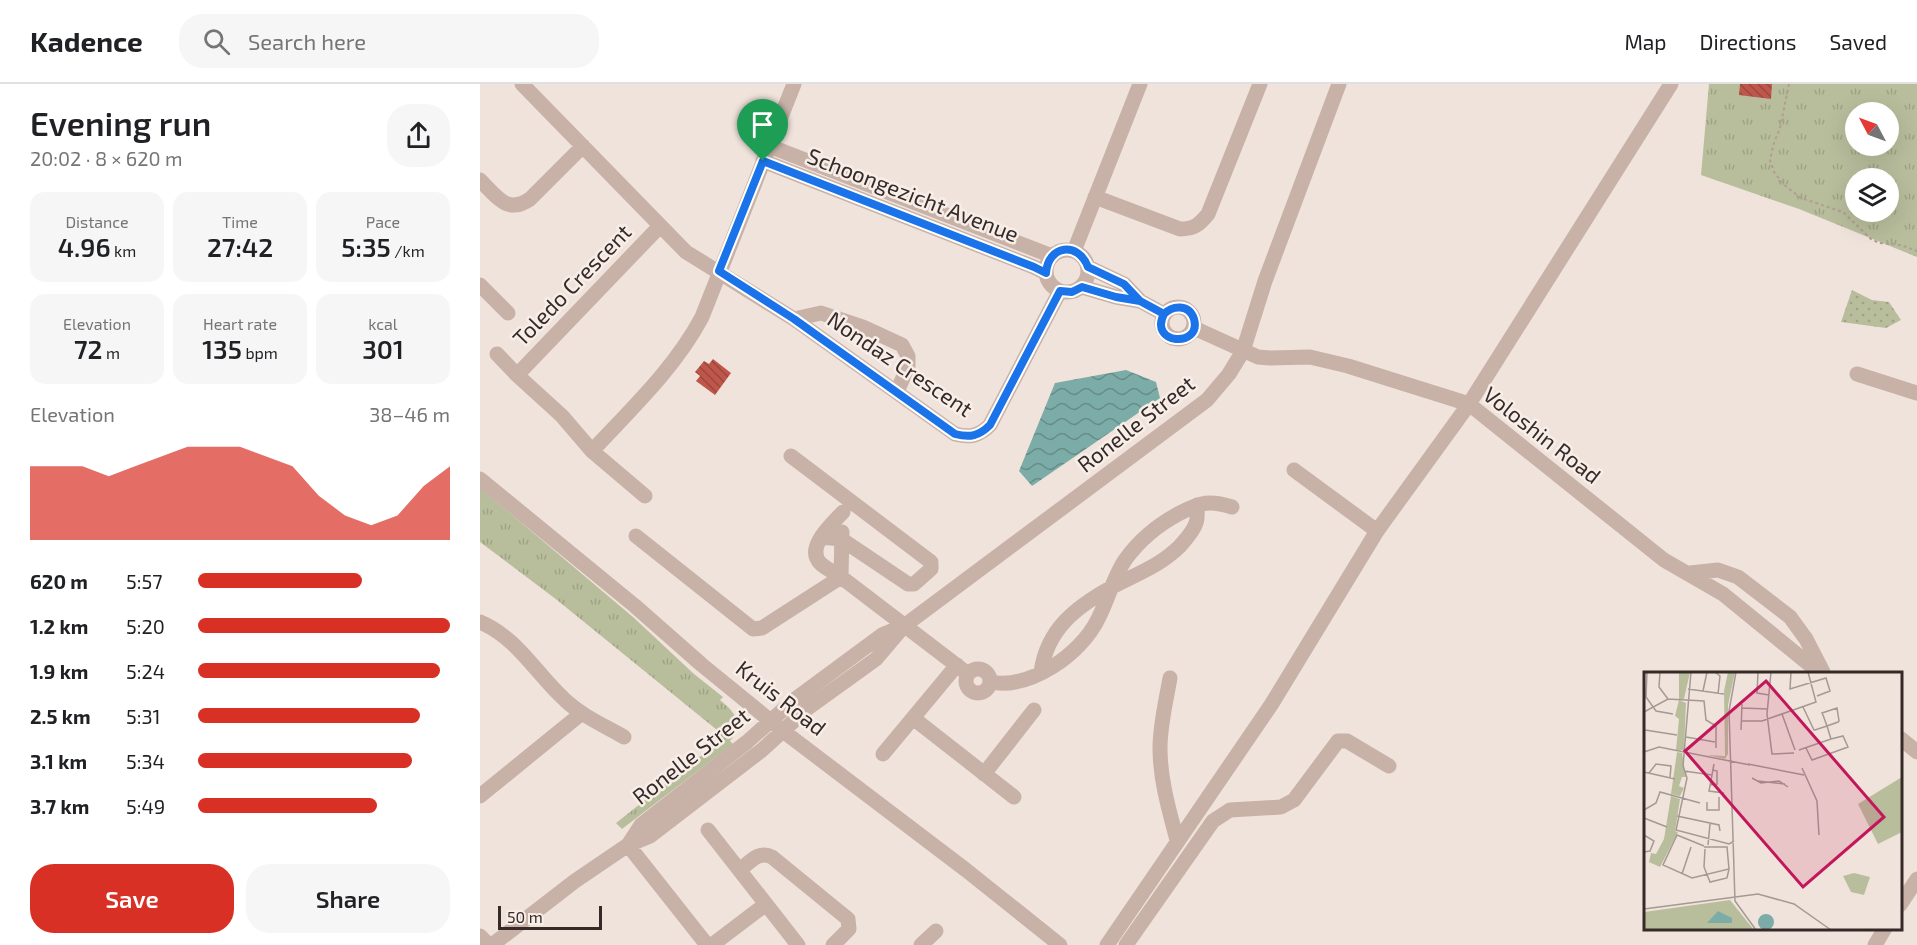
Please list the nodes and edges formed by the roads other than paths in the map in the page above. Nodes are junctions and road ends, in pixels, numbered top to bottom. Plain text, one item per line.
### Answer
1 (522, 84) edge
2 (794, 84) edge
3 (1140, 84) edge
4 (1260, 84) edge
5 (1339, 84) edge
6 (1671, 84) edge
7 (583, 146) junction
8 (769, 146) junction
9 (763, 161) junction
10 (480, 180) edge
11 (1095, 197) junction
12 (660, 226) junction
13 (1074, 251) junction
14 (1052, 256) junction
15 (1088, 267) junction
16 (719, 271) junction
17 (1046, 273) junction
18 (480, 285) edge
19 (1082, 287) junction
20 (1060, 291) junction
21 (1140, 301) junction
22 (508, 313) dead end
23 (1164, 314) junction
24 (794, 319) junction
25 (1194, 328) junction
26 (1243, 351) junction
27 (496, 354) dead end
28 (1857, 374) dead end
29 (517, 375) junction
30 (897, 392) junction
31 (1917, 393) edge
32 (1469, 405) junction
33 (591, 451) junction
34 (791, 456) dead end
35 (1294, 470) dead end
36 (480, 479) edge
37 (645, 496) dead end
38 (1197, 505) junction
39 (847, 507) junction
40 (1232, 507) dead end
41 (1377, 531) junction
42 (636, 536) dead end
43 (821, 537) junction
44 (842, 539) junction
45 (1690, 573) junction
46 (841, 577) junction
47 (1112, 587) junction
48 (480, 622) edge
49 (904, 626) junction
50 (962, 670) junction
51 (1041, 672) junction
52 (1820, 672) edge
53 (1822, 672) edge
54 (1170, 678) dead end
55 (1034, 710) dead end
56 (582, 713) junction
57 (913, 718) junction
58 (777, 726) junction
59 (624, 737) dead end
60 (1902, 740) edge
61 (1917, 752) edge
62 (883, 754) dead end
63 (1389, 766) dead end
64 (984, 774) junction
65 (483, 788) edge
66 (1014, 797) dead end
67 (708, 830) dead end
68 (1177, 840) junction
69 (628, 845) junction
70 (740, 870) junction
71 (1917, 879) edge
72 (1902, 902) edge
73 (766, 904) junction
74 (1884, 930) edge
75 (936, 931) dead end
76 (480, 936) edge
77 (1134, 942) edge
78 (491, 945) edge
79 (707, 945) edge
80 (712, 945) edge
81 (798, 945) edge
82 (833, 945) edge
83 (921, 945) edge
84 (1060, 945) edge
85 (1107, 945) edge
86 (1875, 945) edge

1 - 7 street
2 - 8 street
3 - 11 street
4 - 11 street
5 - 26 street, Ronelle Street
6 - 32 street
7 - 10 street
7 - 12 street
8 - 9 street
8 - 14 street, Schoongezicht Avenue
9 - 16 street
9 - 17 street, Schoongezicht Avenue
11 - 13 street
12 - 16 street
12 - 29 street, Toledo Crescent
13 - 14 street
13 - 15 street
14 - 17 street
15 - 19 street
15 - 21 street
16 - 24 street, Nondaz Crescent
16 - 33 street
17 - 20 street
18 - 22 street
19 - 20 street
19 - 21 street
20 - 30 street, Nondaz Crescent
21 - 23 street
23 - 25 street
23 - 25 street
24 - 30 street, Nondaz Crescent
24 - 30 street
25 - 26 street
26 - 32 street, Voloshin Road
26 - 49 street, Ronelle Street
27 - 29 street, Toledo Crescent
28 - 31 street
29 - 33 street, Toledo Crescent
32 - 41 street
32 - 45 street, Voloshin Road
33 - 37 street, Toledo Crescent
34 - 39 street
35 - 41 street
36 - 58 street, Kruis Road
38 - 40 street
38 - 47 street
38 - 47 street
39 - 43 street
39 - 44 street
39 - 44 street
41 - 68 street
42 - 46 street
43 - 44 street
43 - 46 street
44 - 46 street
45 - 52 street, Voloshin Road
45 - 53 street
46 - 49 street
47 - 51 street
47 - 51 street
48 - 56 street
49 - 50 street
49 - 58 street, Ronelle Street
50 - 51 street
50 - 57 street
54 - 68 street
55 - 64 street
56 - 59 street
56 - 65 street
57 - 62 street
57 - 64 street
58 - 69 street, Ronelle Street
58 - 84 street, Kruis Road
60 - 61 street
63 - 77 street
64 - 66 street
67 - 70 street
68 - 85 street
69 - 78 street, Ronelle Street
69 - 79 street
70 - 73 street
70 - 82 street
71 - 72 street
73 - 80 street
73 - 81 street
74 - 86 street
75 - 83 street
76 - 78 street

